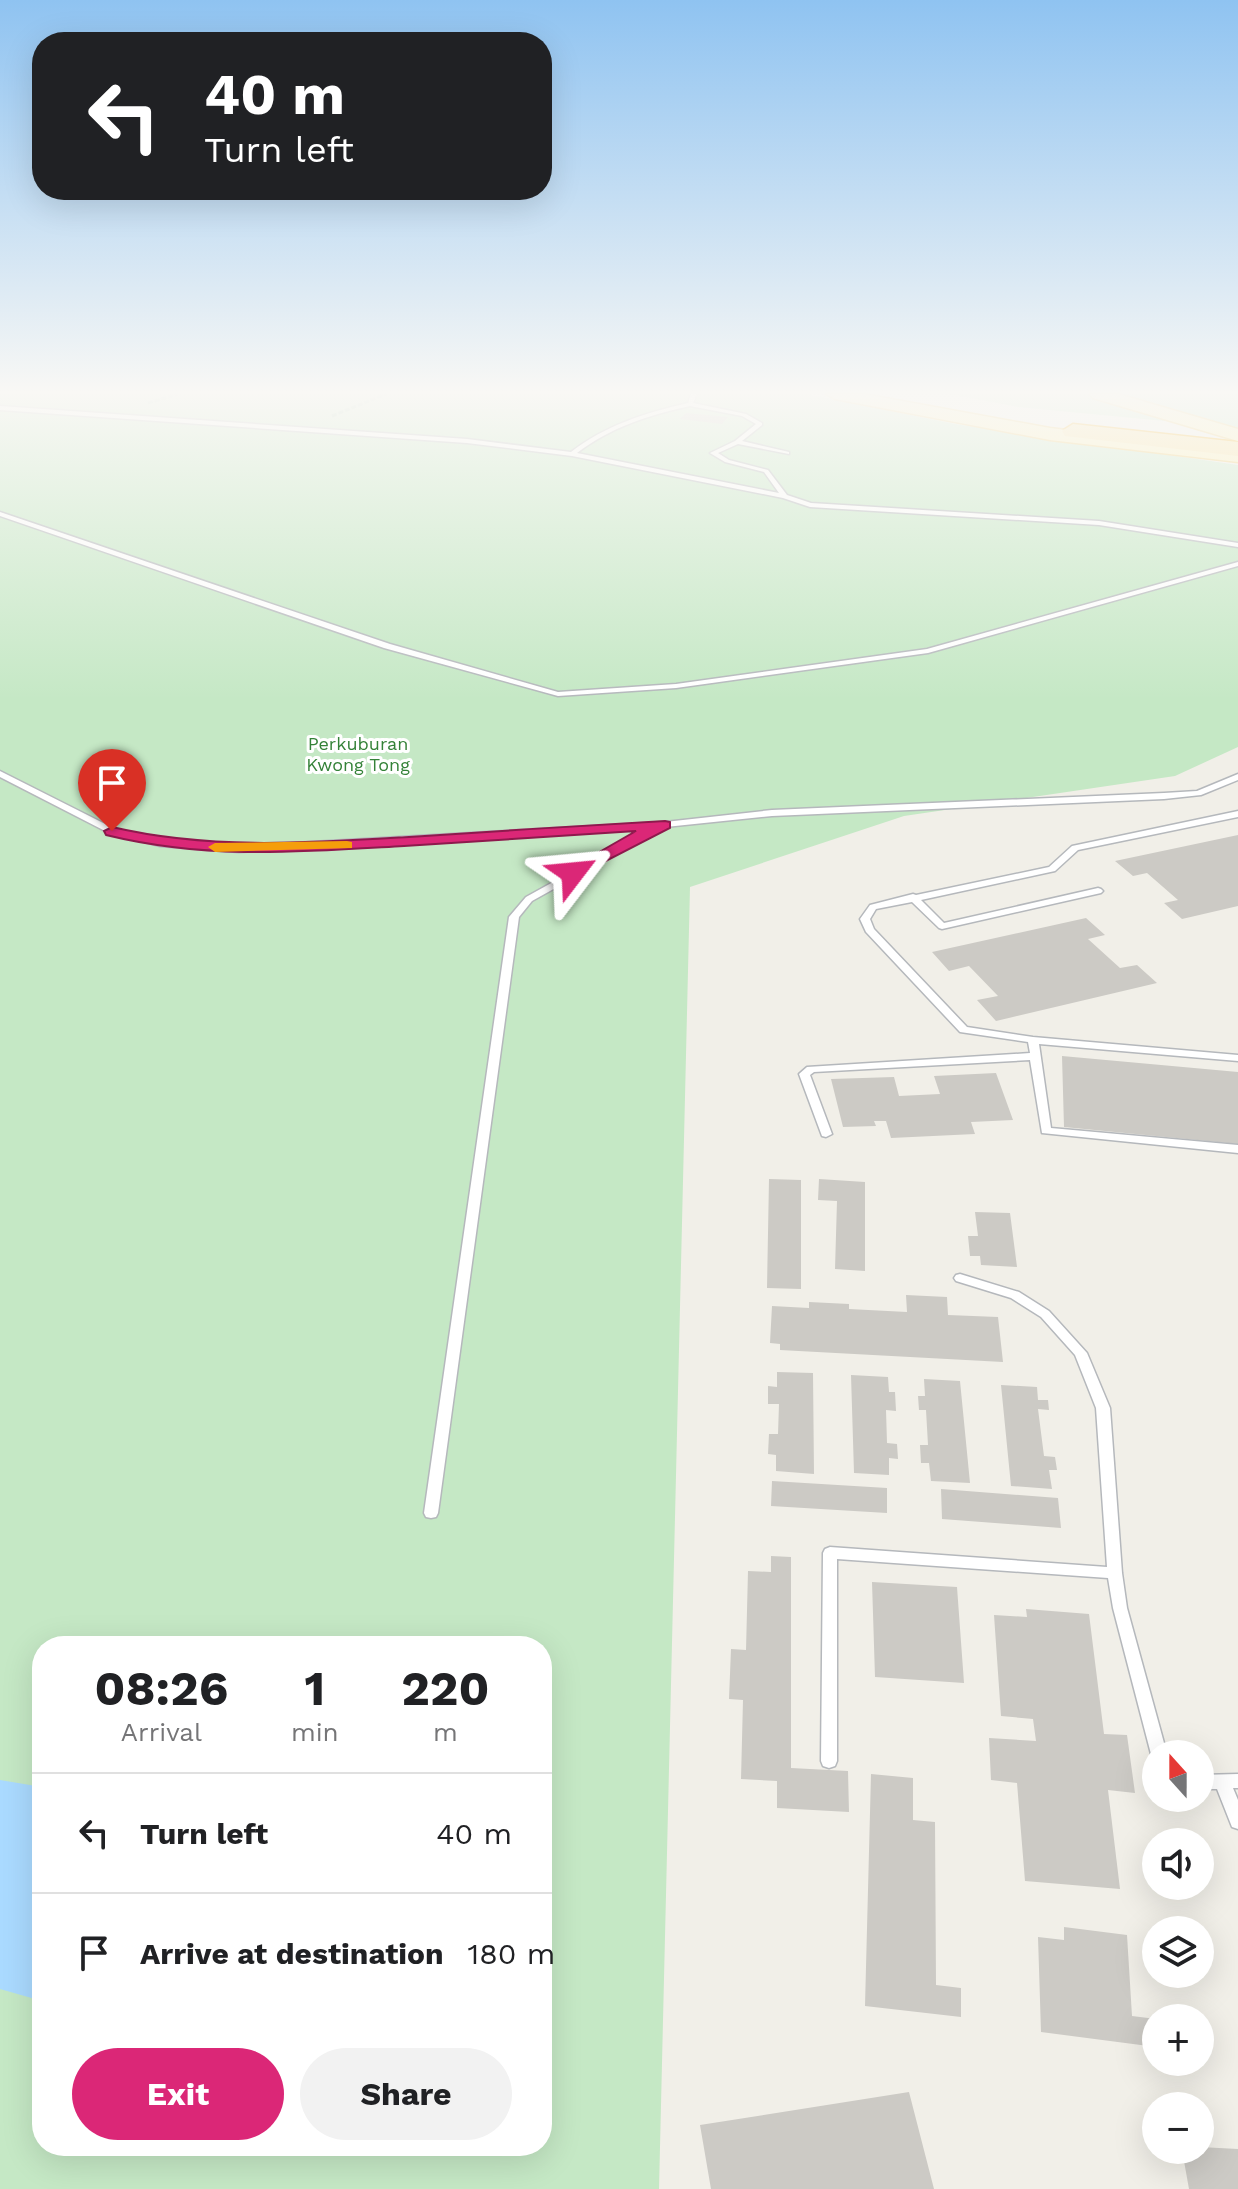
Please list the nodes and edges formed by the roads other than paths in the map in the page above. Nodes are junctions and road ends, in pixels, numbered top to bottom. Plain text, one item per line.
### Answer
1 (785, 496) edge
2 (0, 514) edge
3 (1238, 545) edge
4 (1238, 564) edge
5 (0, 774) edge
6 (1238, 777) edge
7 (16, 782) junction
8 (0, 785) edge
9 (1238, 814) edge
10 (665, 825) junction
11 (1098, 891) dead end
12 (913, 897) junction
13 (1033, 1040) junction
14 (1036, 1056) junction
15 (1238, 1058) edge
16 (826, 1134) dead end
17 (1238, 1149) edge
18 (960, 1278) dead end
19 (431, 1513) dead end
20 (1115, 1573) junction
21 (1155, 1740) edge
22 (829, 1761) dead end
23 (1231, 1781) edge
24 (1238, 1822) edge

1 - 3 lane
2 - 4 lane
5 - 7 lane
6 - 10 lane
7 - 8 lane
7 - 10 lane
9 - 12 lane
10 - 19 lane
11 - 12 lane
12 - 13 lane
13 - 14 lane
13 - 15 lane
14 - 16 lane
14 - 17 lane
18 - 20 lane
20 - 21 lane
20 - 22 lane
23 - 24 lane

